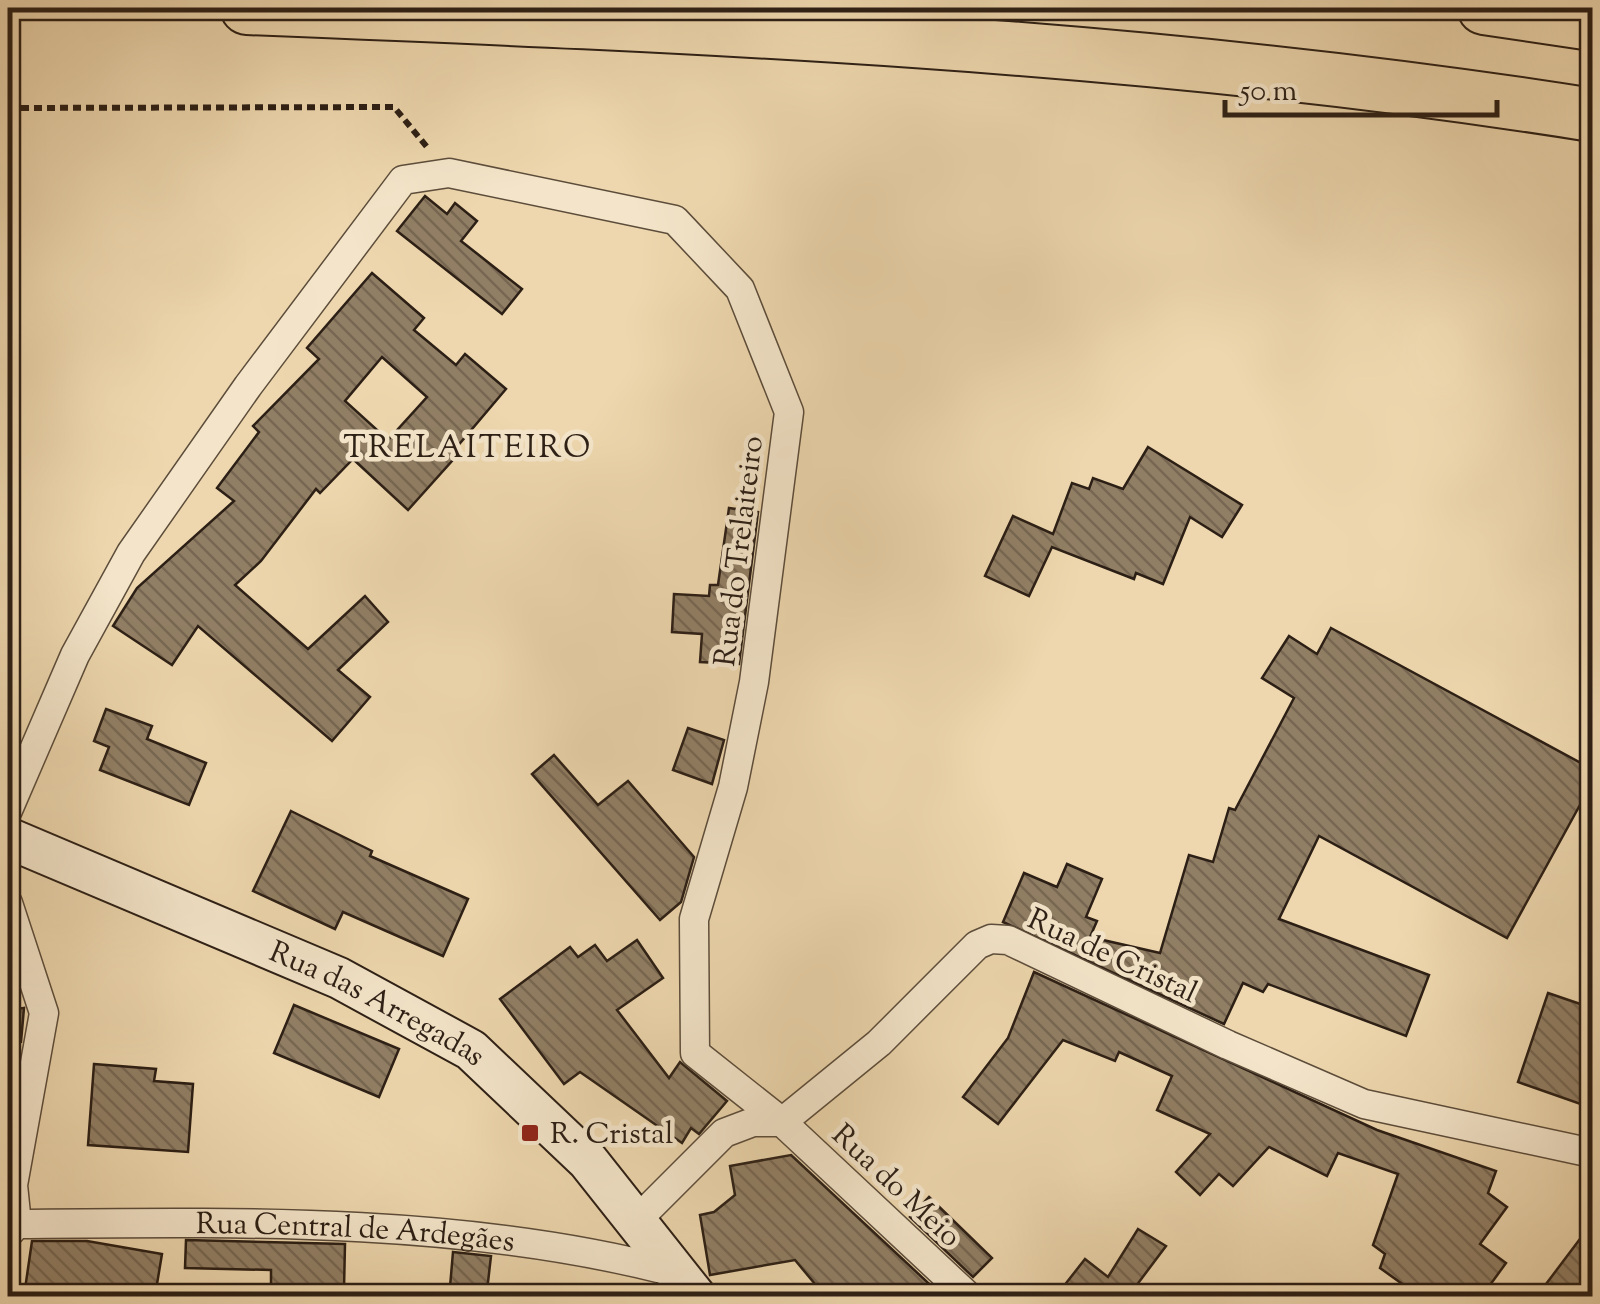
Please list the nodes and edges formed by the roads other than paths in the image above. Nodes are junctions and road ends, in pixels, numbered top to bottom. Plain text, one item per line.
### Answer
1 (247, 8) edge
2 (1484, 8) edge
3 (1592, 24) edge
4 (1592, 114) edge
5 (8, 810) edge
6 (8, 838) edge
7 (8, 903) edge
8 (782, 1122) junction
9 (1592, 1153) edge
10 (634, 1223) junction
11 (12, 1229) edge
12 (683, 1284) edge
13 (968, 1296) edge

1 - 4 highway
2 - 3 highway
5 - 8 street, Rua do Trelaiteiro
6 - 10 street, Rua das Arregadas
7 - 11 street
8 - 9 street, Rua de Cristal
8 - 10 street
8 - 13 street, Rua do Meio
10 - 12 street, Rua das Arregadas
11 - 12 street, Rua Central de Ardegães

